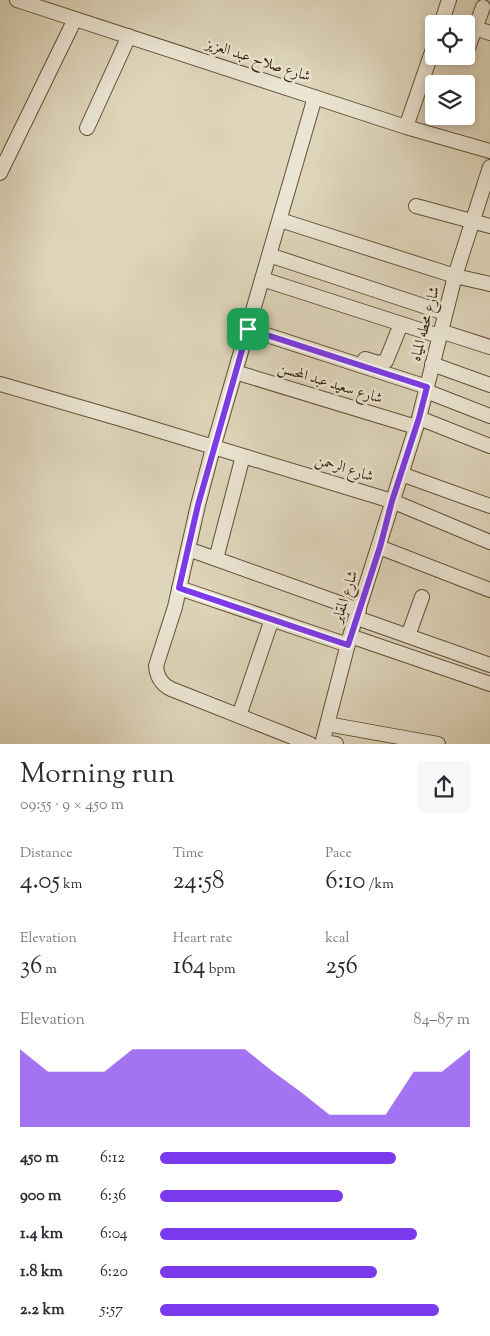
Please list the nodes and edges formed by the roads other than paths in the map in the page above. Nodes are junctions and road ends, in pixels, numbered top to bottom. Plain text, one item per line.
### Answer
1 (17, 0) edge
2 (449, 0) edge
3 (482, 7) dead end
4 (444, 15) edge
5 (75, 19) junction
6 (475, 28) joint
7 (490, 33) edge
8 (130, 36) junction
9 (427, 65) edge
10 (315, 97) junction
11 (406, 127) junction
12 (87, 128) dead end
13 (490, 151) edge
14 (490, 167) edge
15 (0, 173) edge
16 (486, 198) edge
17 (416, 206) dead end
18 (280, 220) junction
19 (473, 222) junction
20 (490, 226) edge
21 (269, 254) junction
22 (456, 276) junction
23 (262, 279) junction
24 (490, 284) edge
25 (445, 313) junction
26 (401, 324) junction
27 (248, 329) junction
28 (440, 333) junction
29 (329, 346) dead end
30 (490, 347) edge
31 (432, 364) junction
32 (235, 372) junction
33 (0, 384) edge
34 (490, 385) edge
35 (426, 389) junction
36 (490, 416) edge
37 (417, 423) junction
38 (490, 446) edge
39 (213, 448) junction
40 (242, 456) junction
41 (401, 474) junction
42 (392, 501) junction
43 (490, 506) edge
44 (490, 542) edge
45 (380, 547) junction
46 (188, 549) junction
47 (216, 559) junction
48 (179, 588) junction
49 (490, 590) edge
50 (422, 597) dead end
51 (358, 614) junction
52 (272, 619) junction
53 (408, 636) junction
54 (349, 640) junction
55 (490, 665) edge
56 (490, 684) edge
57 (240, 716) junction
58 (327, 724) junction
59 (323, 743) edge
60 (438, 744) edge

1 - 5 street, شارع صلاح عبد العزيز
2 - 4 street
3 - 6 street
5 - 8 street, شارع صلاح عبد العزيز
5 - 15 street
6 - 7 street
8 - 10 street, شارع صلاح عبد العزيز
8 - 12 street
9 - 11 street
10 - 11 street, شارع صلاح عبد العزيز
10 - 18 street
11 - 13 street, شارع صلاح عبد العزيز
14 - 16 street, شارع محطه المياه
16 - 19 street, شارع محطه المياه
17 - 19 street
18 - 21 street
18 - 22 street
19 - 20 street
19 - 22 street, شارع محطه المياه
21 - 23 street
21 - 25 street
22 - 24 street
22 - 25 street, شارع محطه المياه
23 - 26 street
23 - 27 street
25 - 28 street, شارع محطه المياه
26 - 28 street
26 - 29 street
27 - 32 street
27 - 35 street
28 - 30 street
28 - 31 street, شارع محطه المياه
31 - 34 street
31 - 35 street, شارع محطه المياه
32 - 37 street, شارع سعيد عبد المحسن
32 - 39 street
33 - 39 street, شارع الرحمن
35 - 36 street
35 - 37 street, شارع محطه المياه
37 - 38 street, شارع سعيد عبد المحسن
37 - 41 street, شارع محطه المياه
39 - 40 street, شارع الرحمن
39 - 46 street
40 - 42 street, شارع الرحمن
40 - 47 street
41 - 42 street, شارع محطه المياه
41 - 43 street
42 - 44 street, شارع الرحمن
42 - 45 street, شارع محطه المياه
45 - 49 street
45 - 51 street, شارع المقابر
46 - 47 street
46 - 48 street
47 - 51 street
48 - 52 street
48 - 57 street
50 - 53 street
51 - 53 street
51 - 54 street, شارع المقابر
52 - 54 street
52 - 57 street
53 - 55 street
54 - 56 street
54 - 58 street, شارع المقابر
57 - 59 street
58 - 59 street, شارع المقابر
58 - 60 street

